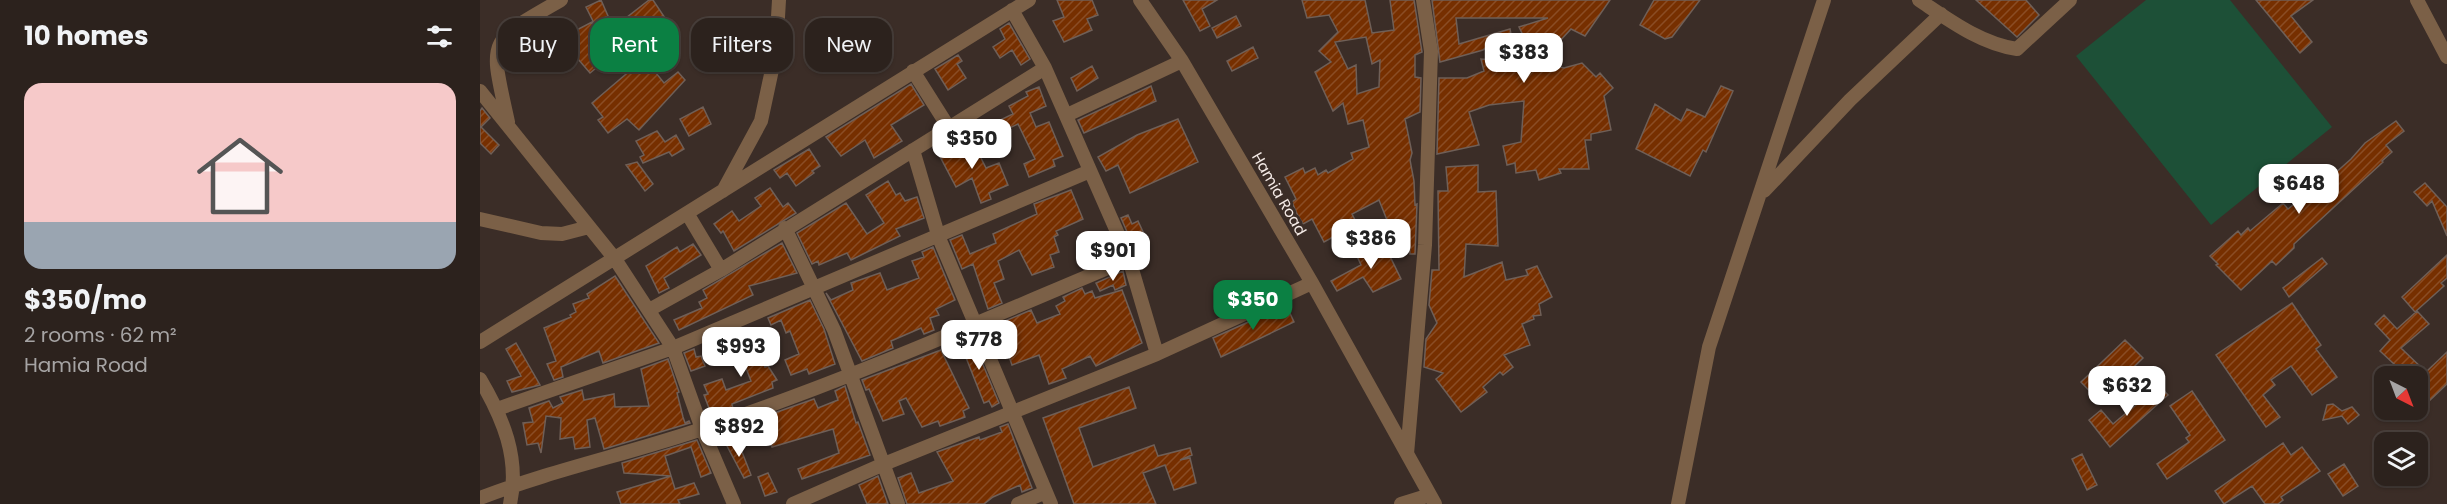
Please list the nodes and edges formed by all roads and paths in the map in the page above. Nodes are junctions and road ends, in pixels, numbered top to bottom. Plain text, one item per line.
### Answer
1 (561, 0) edge
2 (779, 0) edge
3 (1029, 0) edge
4 (1140, 0) edge
5 (1423, 0) edge
6 (1824, 0) edge
7 (1919, 0) edge
8 (2070, 0) edge
9 (2417, 0) edge
10 (1012, 10) junction
11 (1941, 14) junction
12 (2447, 57) edge
13 (1182, 61) junction
14 (1045, 68) junction
15 (914, 71) junction
16 (480, 91) edge
17 (1067, 115) junction
18 (509, 127) junction
19 (949, 128) junction
20 (913, 150) junction
21 (1090, 171) junction
22 (723, 191) junction
23 (1761, 194) junction
24 (687, 213) junction
25 (480, 219) edge
26 (589, 226) junction
27 (785, 228) junction
28 (939, 238) junction
29 (615, 259) junction
30 (1129, 260) junction
31 (721, 270) junction
32 (1312, 283) junction
33 (814, 287) junction
34 (649, 310) junction
35 (975, 323) junction
36 (480, 342) edge
37 (673, 348) junction
38 (1157, 354) junction
39 (851, 374) junction
40 (480, 379) edge
41 (497, 409) junction
42 (1014, 414) junction
43 (702, 429) junction
44 (1407, 454) junction
45 (884, 464) junction
46 (514, 484) junction
47 (480, 498) edge
48 (1048, 498) edge
49 (1432, 500) edge
50 (510, 504) edge
51 (734, 504) edge
52 (793, 504) edge
53 (898, 504) edge
54 (1018, 504) edge
55 (1401, 504) edge
56 (1678, 504) edge

1 - 18 street
2 - 22 street
3 - 10 street
4 - 13 street, Hamia Road
5 - 44 street
6 - 23 street
7 - 11 street
8 - 11 street
9 - 12 street
10 - 14 street
10 - 15 street
11 - 23 street
13 - 17 street
13 - 32 street, Hamia Road
14 - 17 street
14 - 19 street
15 - 19 street
15 - 22 street
16 - 18 street
17 - 21 street
18 - 26 street
19 - 20 street
20 - 27 street
20 - 28 street
21 - 28 street
21 - 30 street
22 - 24 street
23 - 56 street
24 - 29 street
24 - 31 street
25 - 26 street
26 - 29 street
27 - 31 street
27 - 33 street
28 - 33 street
28 - 35 street
29 - 34 street
29 - 36 street
30 - 35 street
30 - 38 street
31 - 34 street
32 - 38 street
32 - 44 street, Hamia Road
33 - 37 street
33 - 39 street
34 - 37 street
35 - 39 street
35 - 42 street
37 - 41 street
37 - 43 street
38 - 42 street
39 - 43 street
39 - 45 street
40 - 41 street
41 - 46 street
42 - 45 street
42 - 48 street
43 - 46 street
43 - 51 street
44 - 49 street, Hamia Road
45 - 52 street
45 - 53 street
46 - 47 street
46 - 50 street
48 - 54 street
49 - 55 street

